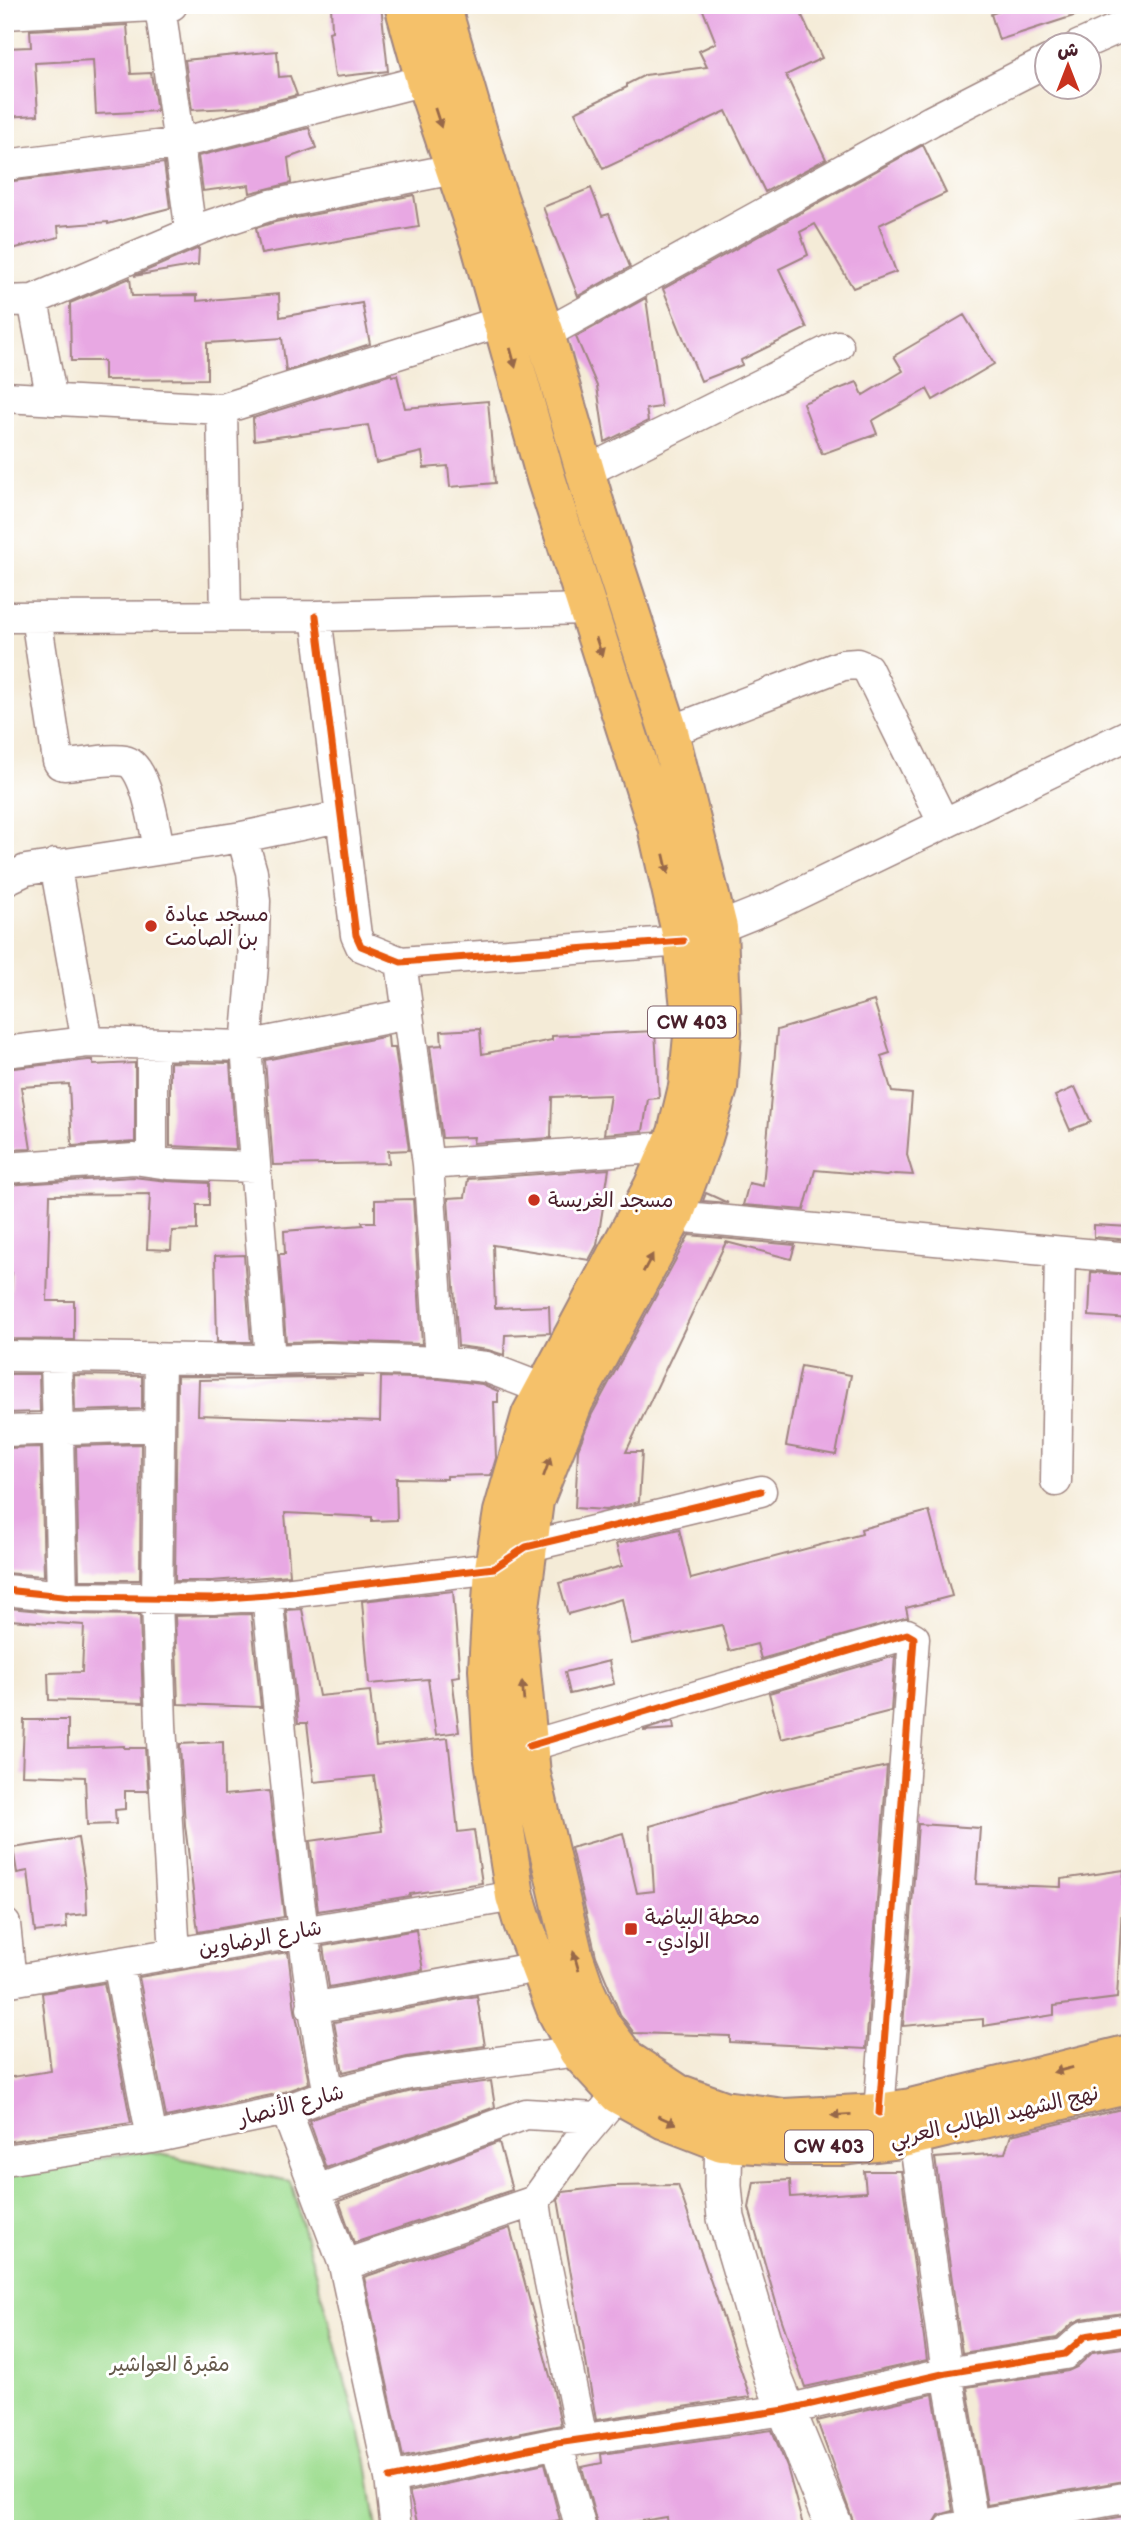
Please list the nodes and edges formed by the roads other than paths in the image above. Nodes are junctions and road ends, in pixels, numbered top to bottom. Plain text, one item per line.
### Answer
1 (172, 5) edge
2 (404, 5) edge
3 (441, 5) edge
4 (160, 6) edge
5 (5, 14) edge
6 (1130, 23) edge
7 (1104, 34) edge
8 (1034, 68) edge
9 (425, 80) junction
10 (180, 143) junction
11 (5, 165) edge
12 (454, 169) junction
13 (191, 233) junction
14 (19, 301) edge
15 (503, 321) junction
16 (545, 334) junction
17 (838, 346) dead end
18 (5, 397) edge
19 (52, 400) junction
20 (222, 409) junction
21 (585, 472) junction
22 (586, 609) junction
23 (226, 616) junction
24 (316, 616) junction
25 (5, 617) edge
26 (36, 617) junction
27 (669, 732) junction
28 (1130, 734) edge
29 (339, 817) junction
30 (944, 824) junction
31 (242, 837) junction
32 (159, 849) junction
33 (55, 864) junction
34 (5, 880) edge
35 (701, 934) junction
36 (401, 962) junction
37 (408, 1014) junction
38 (87, 1042) junction
39 (152, 1044) junction
40 (246, 1046) junction
41 (5, 1052) edge
42 (671, 1147) junction
43 (152, 1161) junction
44 (428, 1164) junction
45 (255, 1167) junction
46 (5, 1168) edge
47 (674, 1216) junction
48 (1060, 1252) junction
49 (1130, 1258) edge
50 (5, 1356) edge
51 (55, 1357) junction
52 (160, 1359) junction
53 (270, 1360) junction
54 (441, 1362) junction
55 (543, 1390) junction
56 (159, 1426) junction
57 (57, 1429) junction
58 (5, 1430) edge
59 (1056, 1481) dead end
60 (761, 1491) dead end
61 (526, 1547) junction
62 (494, 1568) junction
63 (5, 1590) edge
64 (267, 1595) junction
65 (62, 1596) junction
66 (157, 1599) junction
67 (529, 1746) junction
68 (515, 1896) junction
69 (5, 1924) edge
70 (302, 1931) junction
71 (175, 1953) junction
72 (118, 1963) junction
73 (538, 1966) junction
74 (8, 1982) edge
75 (312, 2008) junction
76 (581, 2035) junction
77 (1130, 2054) edge
78 (1130, 2084) edge
79 (329, 2094) junction
80 (607, 2106) junction
81 (286, 2110) junction
82 (879, 2113) junction
83 (723, 2126) junction
84 (914, 2137) junction
85 (152, 2138) junction
86 (5, 2160) edge
87 (317, 2190) junction
88 (535, 2201) junction
89 (344, 2265) junction
90 (1130, 2329) edge
91 (947, 2373) junction
92 (785, 2410) junction
93 (570, 2441) junction
94 (390, 2478) junction
95 (1130, 2497) edge
96 (961, 2526) edge
97 (396, 2529) edge
98 (582, 2529) edge
99 (835, 2529) edge

1 - 4 street
2 - 9 main road, CW 403
3 - 16 main road, CW 403
4 - 5 street
4 - 10 street
6 - 7 street
8 - 16 street
9 - 10 street
9 -> 12 main road, CW 403
10 - 11 street
10 - 13 street
12 - 13 street
12 - 15 main road, CW 403
13 - 14 street
14 - 19 street
15 - 20 street
15 -> 22 main road, CW 403
16 - 21 main road, CW 403
17 - 21 street
18 - 19 street
19 - 20 street
20 - 23 street
21 - 27 main road, CW 403
22 - 24 street
22 -> 35 main road, CW 403
23 - 24 street
23 - 26 street
24 - 29 street
25 - 26 street
26 - 32 street
27 - 30 street
27 - 35 main road, CW 403
28 - 30 street
29 - 31 street
29 - 36 street
30 - 35 street
31 - 32 street
31 - 40 street
32 - 33 street
33 - 34 street
33 - 38 street
35 - 36 street
35 - 42 main road, CW 403
35 - 47 main road, CW 403
36 - 37 street
37 - 40 street
37 - 44 street
38 - 39 street
38 - 41 street
39 - 40 street
39 - 43 street
40 - 45 street
42 - 44 street
42 - 55 main road, CW 403
43 - 45 street
43 - 46 street
44 - 54 street
45 - 53 street
47 - 48 street
61 -> 47 main road, CW 403
48 - 49 street
48 - 59 street
50 - 51 street
51 - 52 street
51 - 57 street
52 - 53 street
52 - 56 street
53 - 54 street
54 - 55 street
55 - 62 main road, CW 403
56 - 57 street
56 - 66 street
57 - 58 street
57 - 65 street
60 - 61 street
61 - 62 street
67 -> 61 main road, CW 403
62 - 64 street
62 - 68 main road, CW 403
63 - 65 street
64 - 66 street
64 - 70 street
65 - 66 street
66 - 71 street
76 -> 67 main road, CW 403
67 - 82 street
68 - 70 street, شارع الرضاوين
68 - 73 main road, CW 403
69 - 74 street
70 - 71 street, شارع الرضاوين
70 - 75 street
71 - 72 street, شارع الرضاوين
72 - 74 street, شارع الرضاوين
72 - 85 street
73 - 75 street
73 - 76 main road, CW 403
75 - 79 street
76 - 79 street, شارع الأنصار
76 - 80 main road, نهج الشهيد الطالب العربي / CW 403
76 - 83 main road, نهج الشهيد الطالب العربي / CW 403
77 -> 82 main road, نهج الشهيد الطالب العربي / CW 403
78 - 84 main road, نهج الشهيد الطالب العربي / CW 403
79 - 81 street, شارع الأنصار
80 -> 83 main road, نهج الشهيد الطالب العربي / CW 403
80 - 87 street
80 - 88 street
81 - 85 street, شارع الأنصار
81 - 87 street
82 -> 83 main road, نهج الشهيد الطالب العربي / CW 403
83 - 84 main road, نهج الشهيد الطالب العربي / CW 403
83 - 92 street
84 - 91 street
85 - 86 street, شارع الأنصار
87 - 89 street
88 - 89 street
88 - 93 street
89 - 94 street
90 - 91 street
91 - 92 street
91 - 96 street
92 - 93 street
92 - 99 street
93 - 94 street
93 - 98 street
94 - 97 street
95 - 96 street

